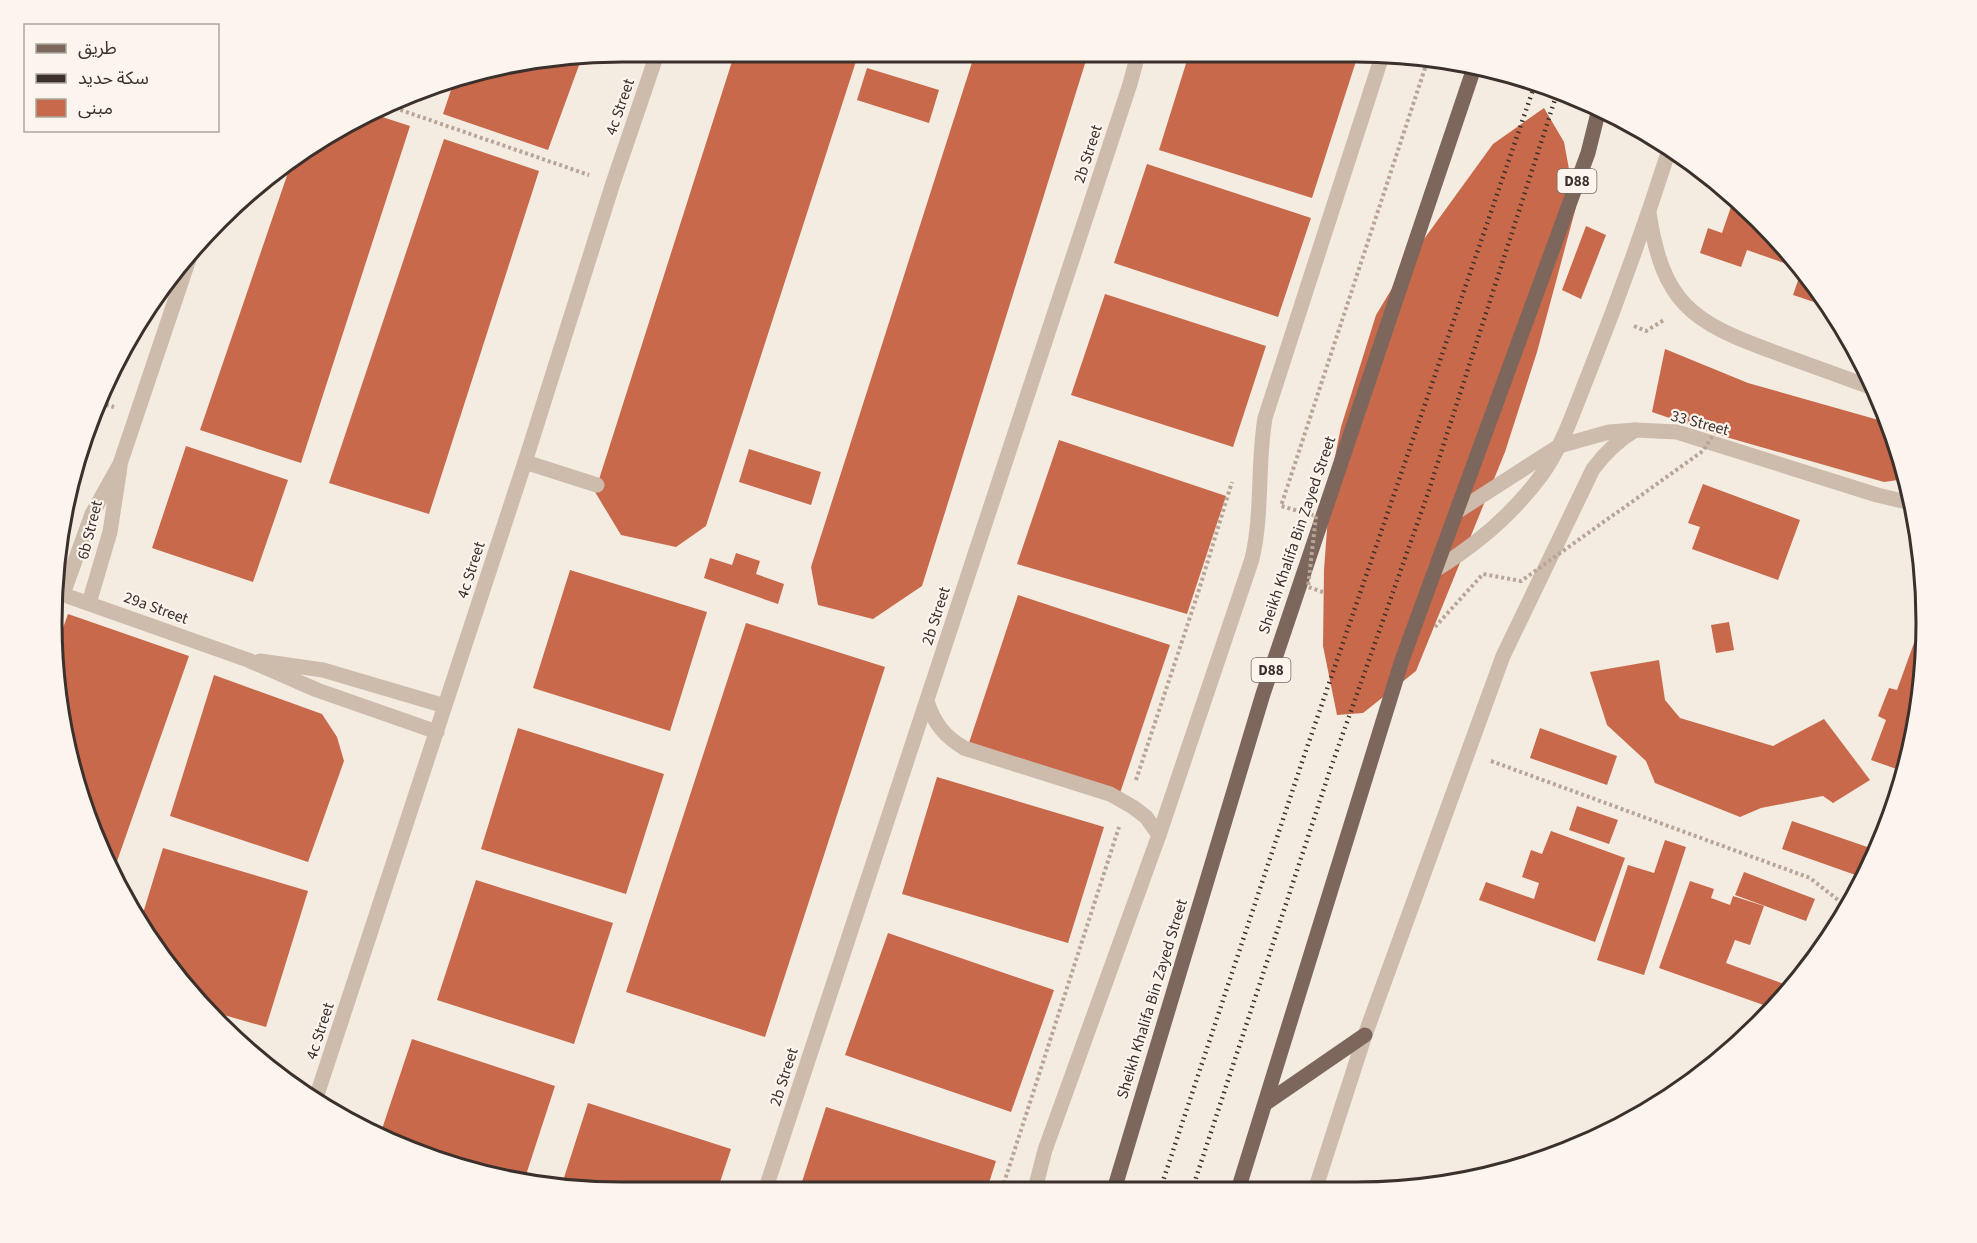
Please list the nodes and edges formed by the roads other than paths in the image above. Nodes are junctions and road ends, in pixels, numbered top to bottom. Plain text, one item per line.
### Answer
1 (654, 62) edge
2 (1136, 62) edge
3 (1380, 63) edge
4 (1472, 74) edge
5 (1597, 116) edge
6 (1667, 156) edge
7 (1649, 213) junction
8 (185, 271) edge
9 (174, 285) edge
10 (178, 291) junction
11 (1863, 384) edge
12 (1635, 430) junction
13 (1559, 446) junction
14 (525, 462) junction
15 (120, 464) junction
16 (597, 485) dead end
17 (1902, 501) edge
18 (1458, 511) junction
19 (1436, 570) junction
20 (63, 580) edge
21 (63, 594) edge
22 (89, 603) junction
23 (248, 660) junction
24 (927, 701) junction
25 (445, 706) junction
26 (437, 732) junction
27 (1159, 835) junction
28 (1365, 1035) junction
29 (318, 1092) edge
30 (1266, 1103) junction
31 (768, 1182) edge
32 (1037, 1182) edge
33 (1116, 1182) edge
34 (1241, 1182) edge
35 (1318, 1182) edge

1 - 14 street, 4c Street
2 - 24 street, 2b Street
3 - 27 street
4 - 33 main road, Sheikh Khalifa Bin Zayed Street / D88
5 - 18 main road, D88
6 - 7 street
7 - 11 street
7 - 13 street
8 - 10 street, 6b Street
9 - 10 street
10 - 15 street, 6b Street
12 - 13 street, 33 Street
12 - 17 street, 33 Street
12 - 28 street
13 - 18 street, 33 Street
13 - 19 street
14 - 16 street
14 - 25 street, 4c Street
15 - 20 street, 6b Street
15 - 22 street, 6b Street
18 - 19 main road, D88
19 - 30 main road, D88
21 - 22 street, 29a Street
22 - 23 street, 29a Street
23 - 25 street, 29a Street
23 - 26 street, 29a Street
24 - 27 street
24 - 31 street, 2b Street
25 - 26 street, 4c Street
26 - 29 street, 4c Street
27 - 32 street
28 - 30 main road
28 - 35 street
30 - 34 main road, D88

